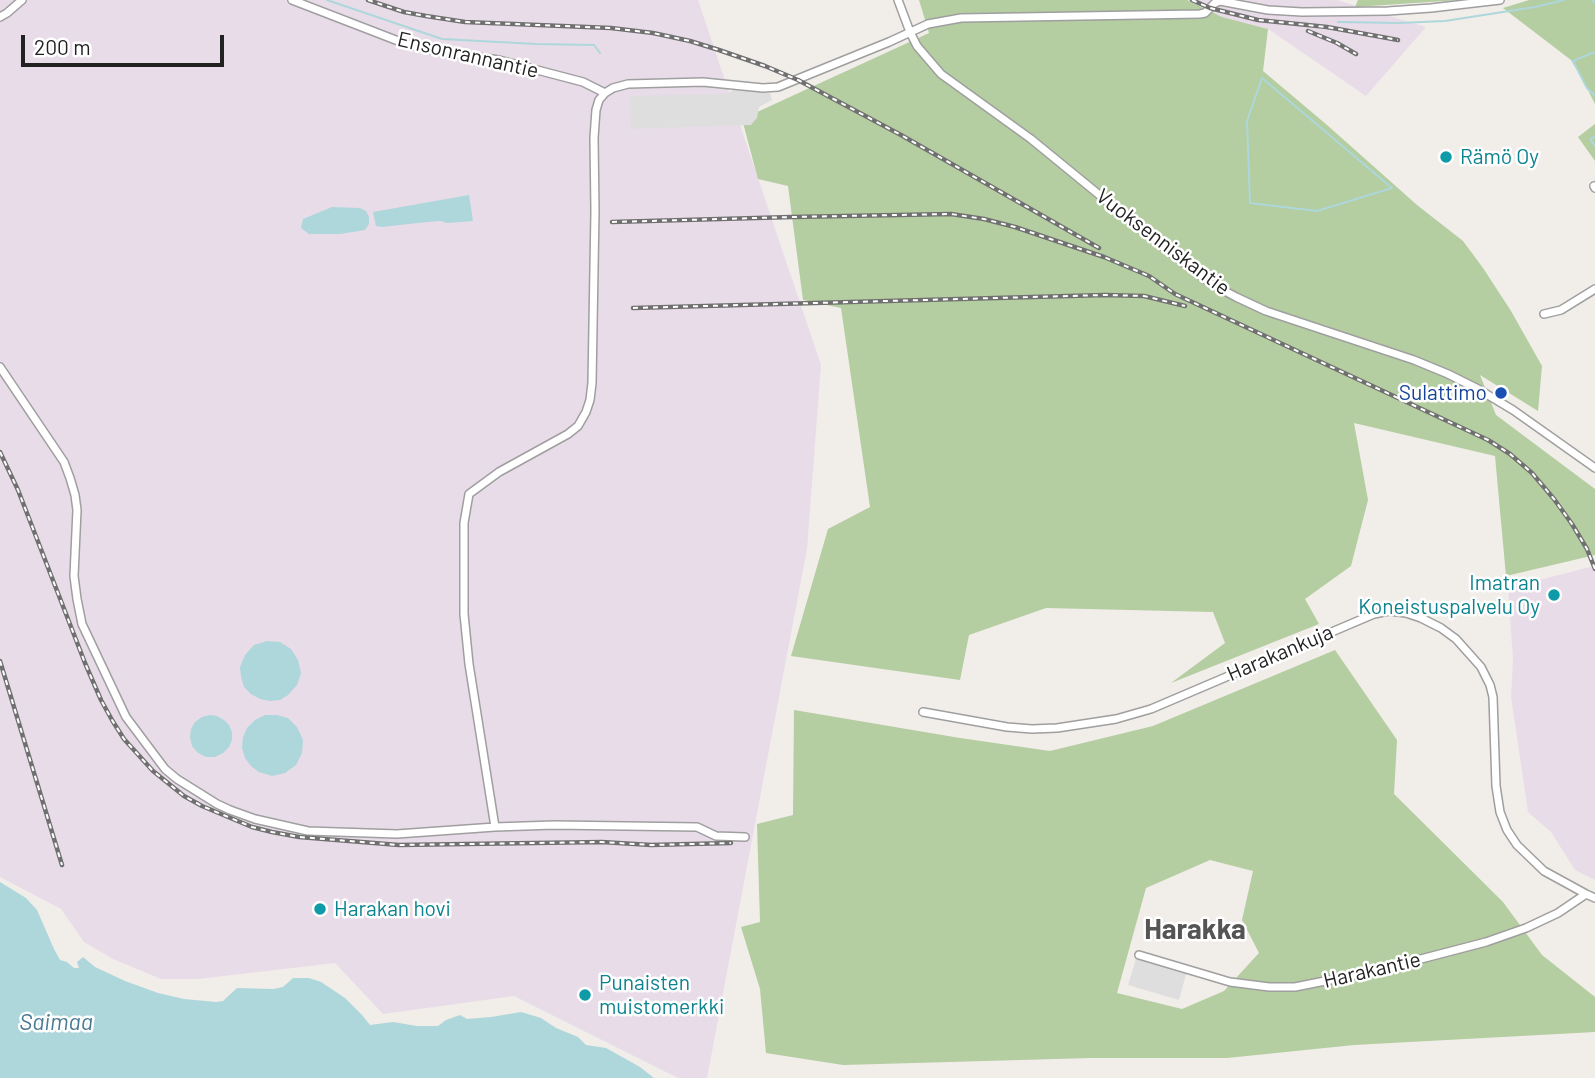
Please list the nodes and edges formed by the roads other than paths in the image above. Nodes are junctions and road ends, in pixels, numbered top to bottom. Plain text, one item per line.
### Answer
1 (22, 0) edge
2 (292, 0) edge
3 (898, 0) edge
4 (1500, 0) edge
5 (0, 17) edge
6 (910, 32) junction
7 (605, 93) junction
8 (1595, 289) edge
9 (1544, 314) dead end
10 (0, 367) edge
11 (1595, 468) edge
12 (923, 712) dead end
13 (495, 827) junction
14 (745, 837) dead end
15 (1586, 894) junction
16 (1595, 898) edge
17 (1139, 955) dead end

1 - 5 street
2 - 7 street, Ensonrannantie
3 - 6 street, Vuoksenniskantie
4 - 6 street
6 - 7 street
6 - 11 street, Vuoksenniskantie
7 - 13 street
8 - 9 street
10 - 13 street
12 - 15 street, Harakankuja
13 - 14 street
15 - 16 street
15 - 17 street, Harakantie

